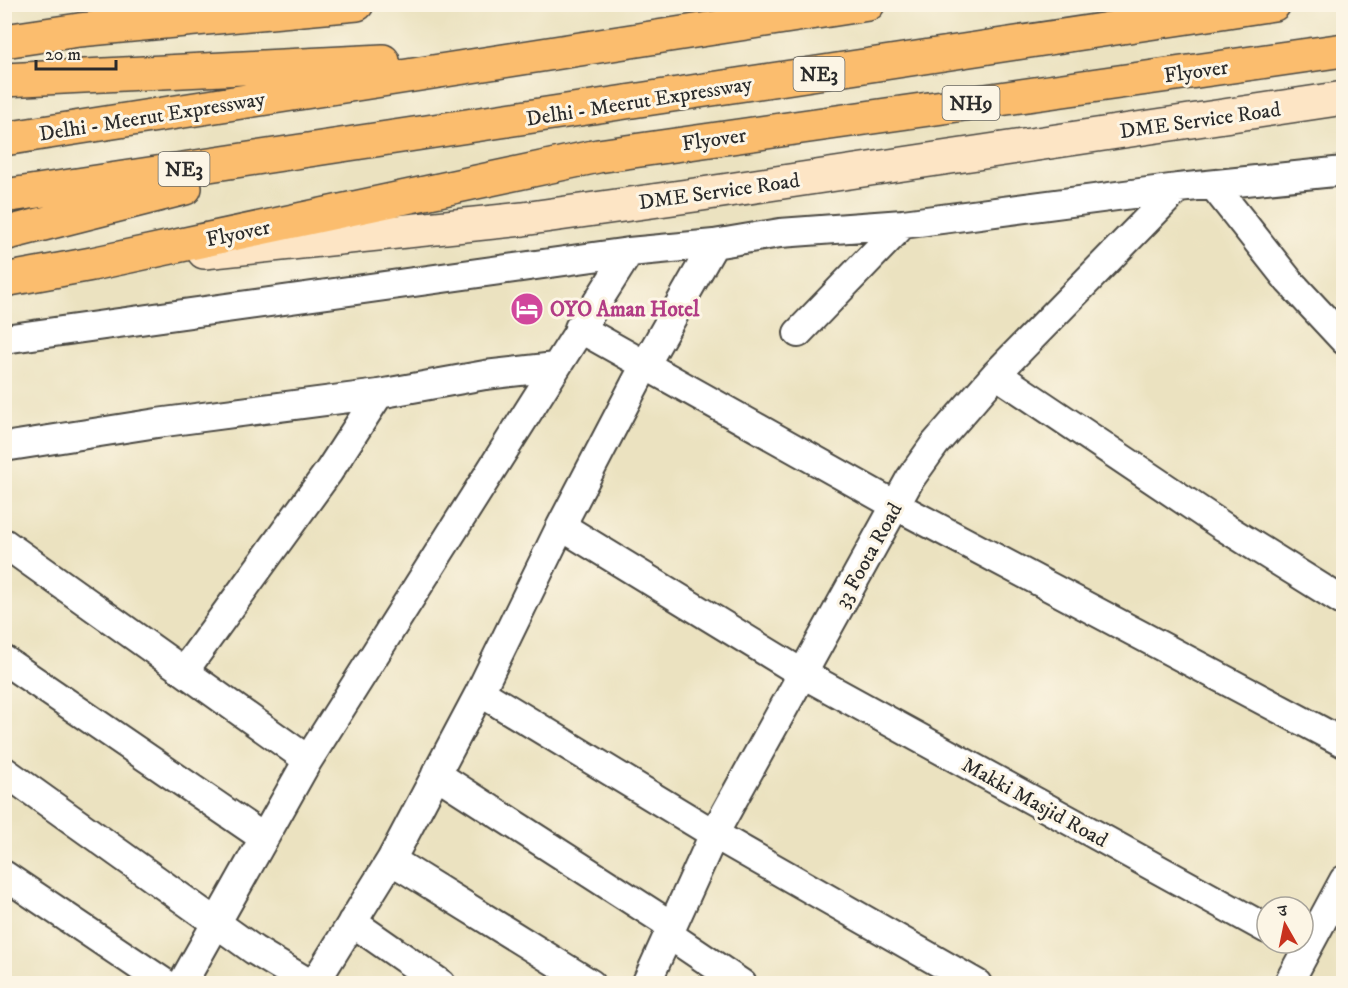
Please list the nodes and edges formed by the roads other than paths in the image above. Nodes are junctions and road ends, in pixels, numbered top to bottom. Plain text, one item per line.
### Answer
1 (205, 4) edge
2 (357, 4) edge
3 (868, 4) edge
4 (1274, 4) edge
5 (79, 30) junction
6 (4, 41) edge
7 (1344, 50) edge
8 (560, 52) junction
9 (4, 80) edge
10 (1344, 98) edge
11 (4, 139) edge
12 (364, 143) junction
13 (1344, 171) edge
14 (1212, 185) junction
15 (1178, 188) junction
16 (4, 196) edge
17 (903, 224) junction
18 (4, 234) edge
19 (714, 244) junction
20 (628, 252) junction
21 (92, 264) junction
22 (4, 280) edge
23 (579, 328) junction
24 (798, 333) dead end
25 (4, 339) edge
26 (1344, 340) edge
27 (645, 366) junction
28 (555, 367) junction
29 (996, 374) junction
30 (380, 394) junction
31 (8, 455) edge
32 (895, 505) junction
33 (561, 526) junction
34 (4, 543) edge
35 (1344, 602) edge
36 (4, 660) edge
37 (184, 671) junction
38 (803, 674) junction
39 (480, 692) junction
40 (1344, 743) edge
41 (308, 760) junction
42 (4, 771) edge
43 (436, 774) junction
44 (714, 834) junction
45 (264, 838) junction
46 (391, 860) junction
47 (4, 875) edge
48 (1344, 880) edge
49 (217, 922) junction
50 (352, 922) junction
51 (1255, 922) edge
52 (1315, 923) edge
53 (670, 930) junction
54 (1297, 955) edge
55 (166, 984) edge
56 (182, 984) edge
57 (312, 984) edge
58 (441, 984) edge
59 (591, 984) edge
60 (646, 984) edge
61 (742, 984) edge
62 (976, 984) edge
63 (1288, 984) edge

1 - 5 street
2 - 5 highway
3 - 8 highway, Delhi - Meerut Expressway
4 - 12 highway, Delhi - Meerut Expressway / NE3
5 - 6 highway
7 - 21 highway, Flyover / NH9
8 - 9 highway
8 - 11 highway, Delhi - Meerut Expressway
10 - 21 street, DME Service Road
12 - 16 highway, Delhi - Meerut Expressway / NE3
12 - 18 highway
13 - 14 street
14 - 15 street
14 - 26 street
15 - 17 street
15 - 29 street, 33 Foota Road
17 - 19 street
17 - 24 street
19 - 20 street
19 - 27 street
20 - 23 street
20 - 25 street
21 - 22 highway, Flyover
23 - 27 street
23 - 28 street
27 - 32 street
27 - 33 street
28 - 30 street
28 - 41 street
29 - 32 street, 33 Foota Road
29 - 35 street
30 - 31 street
30 - 37 street
32 - 38 street, 33 Foota Road
32 - 40 street
33 - 38 street, Makki Masjid Road
33 - 39 street
34 - 37 street
36 - 45 street
37 - 41 street
38 - 44 street, 33 Foota Road
38 - 51 street, Makki Masjid Road
39 - 43 street
39 - 44 street
41 - 45 street
42 - 49 street
43 - 46 street
43 - 53 street
44 - 53 street, 33 Foota Road
44 - 62 street
45 - 49 street
46 - 50 street
46 - 59 street
47 - 55 street
48 - 52 street
49 - 56 street
49 - 57 street
50 - 57 street
50 - 58 street
53 - 60 street, 33 Foota Road
53 - 61 street
54 - 63 street

